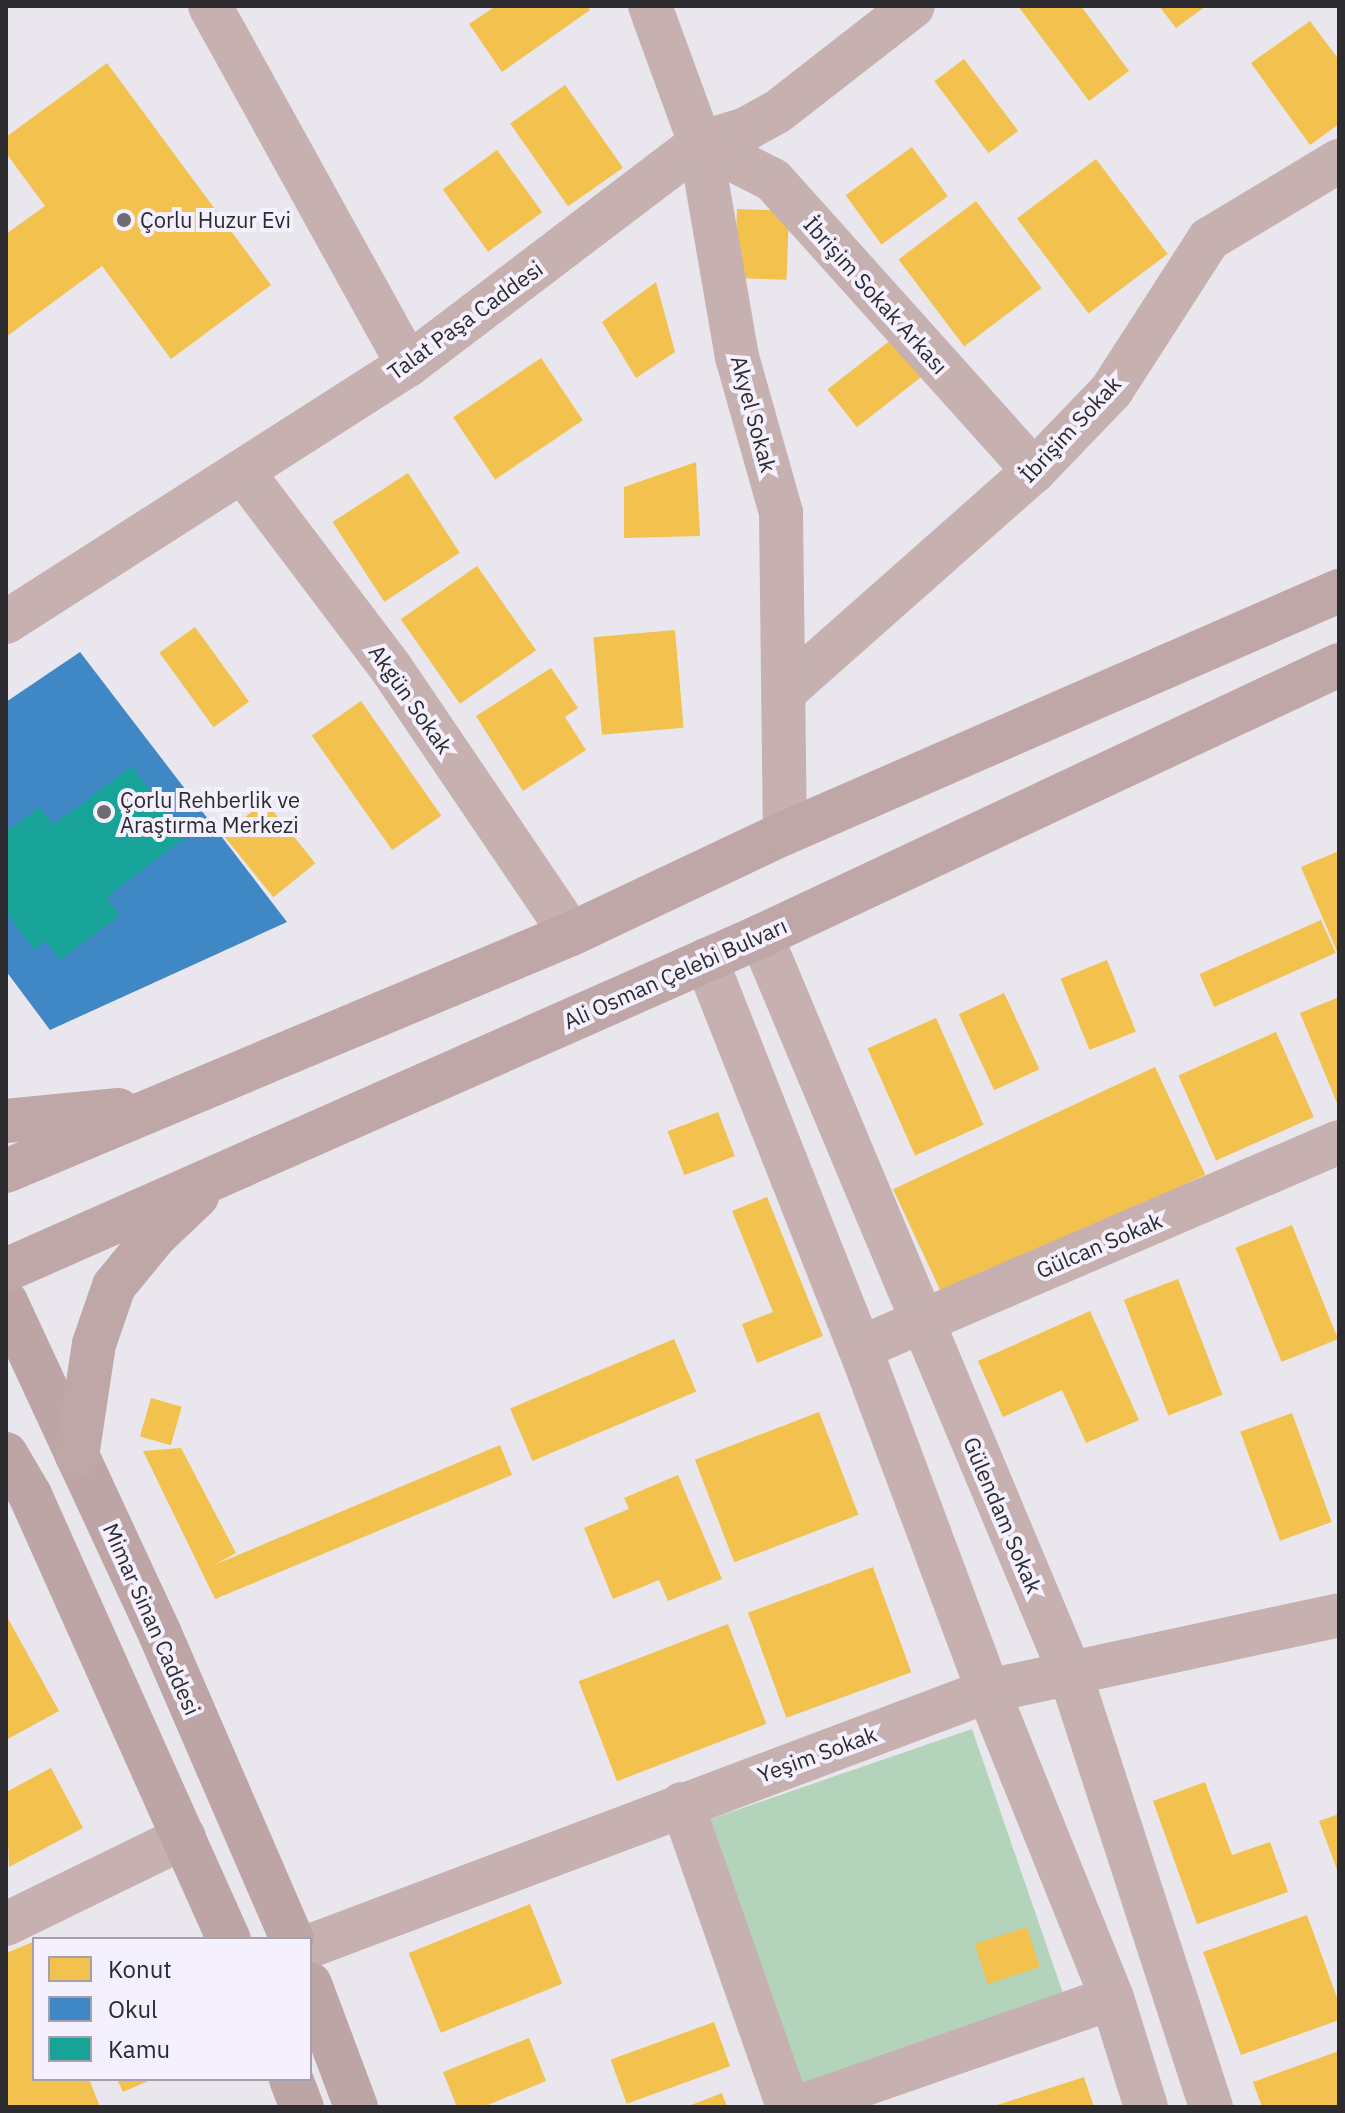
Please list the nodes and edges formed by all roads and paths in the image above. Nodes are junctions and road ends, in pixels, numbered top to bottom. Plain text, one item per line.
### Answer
1 (210, 6) edge
2 (650, 6) edge
3 (913, 6) edge
4 (700, 143) junction
5 (1339, 161) edge
6 (408, 365) junction
7 (242, 471) junction
8 (1034, 471) junction
9 (1339, 591) edge
10 (6, 622) edge
11 (1339, 665) edge
12 (784, 692) junction
13 (785, 833) junction
14 (571, 934) junction
15 (761, 936) junction
16 (706, 960) junction
17 (164, 1105) junction
18 (6, 1121) edge
19 (1339, 1142) edge
20 (6, 1171) edge
21 (219, 1176) junction
22 (6, 1270) edge
23 (6, 1302) edge
24 (921, 1321) junction
25 (860, 1348) junction
26 (6, 1454) edge
27 (77, 1456) junction
28 (1339, 1615) edge
29 (1070, 1673) junction
30 (988, 1691) junction
31 (682, 1804) junction
32 (184, 1837) junction
33 (6, 1924) edge
34 (228, 1937) edge
35 (291, 1937) edge
36 (312, 1945) edge
37 (312, 1989) edge
38 (1112, 1998) junction
39 (292, 2081) edge
40 (302, 2107) edge
41 (356, 2107) edge
42 (788, 2107) edge
43 (799, 2107) edge
44 (1146, 2107) edge
45 (1211, 2107) edge

1 - 6 street
2 - 4 street, Akyel Sokak
3 - 4 street, Talat Paşa Caddesi
4 - 6 street, Talat Paşa Caddesi
4 - 8 street, İbrişim Sokak Arkası
4 - 12 street, Akyel Sokak
5 - 8 street, İbrişim Sokak
6 - 7 street, Talat Paşa Caddesi
7 - 10 street, Talat Paşa Caddesi
7 - 14 street, Akgün Sokak
8 - 12 street, İbrişim Sokak
9 - 13 main road
11 - 15 main road, Ali Osman Çelebi Bulvarı
12 - 13 street, Akyel Sokak
13 - 14 main road
14 - 17 main road
15 - 16 main road, Ali Osman Çelebi Bulvarı
15 - 24 street, Gülendam Sokak
16 - 21 main road, Ali Osman Çelebi Bulvarı
16 - 25 street
17 - 18 main road
17 - 20 main road
19 - 24 street, Gülcan Sokak
21 - 22 main road, Ali Osman Çelebi Bulvarı
21 - 27 main road
23 - 27 main road, Mimar Sinan Caddesi
24 - 25 street, Gülcan Sokak
24 - 29 street, Gülendam Sokak
25 - 30 street
26 - 32 main road
27 - 35 main road, Mimar Sinan Caddesi
28 - 29 street, Yeşim Sokak
29 - 30 street, Yeşim Sokak
29 - 45 street, Gülendam Sokak
30 - 31 street, Yeşim Sokak
30 - 38 street
31 - 36 street, Yeşim Sokak
31 - 42 street
32 - 33 street
32 - 34 main road
37 - 41 main road
38 - 43 street
38 - 44 street
39 - 40 main road

